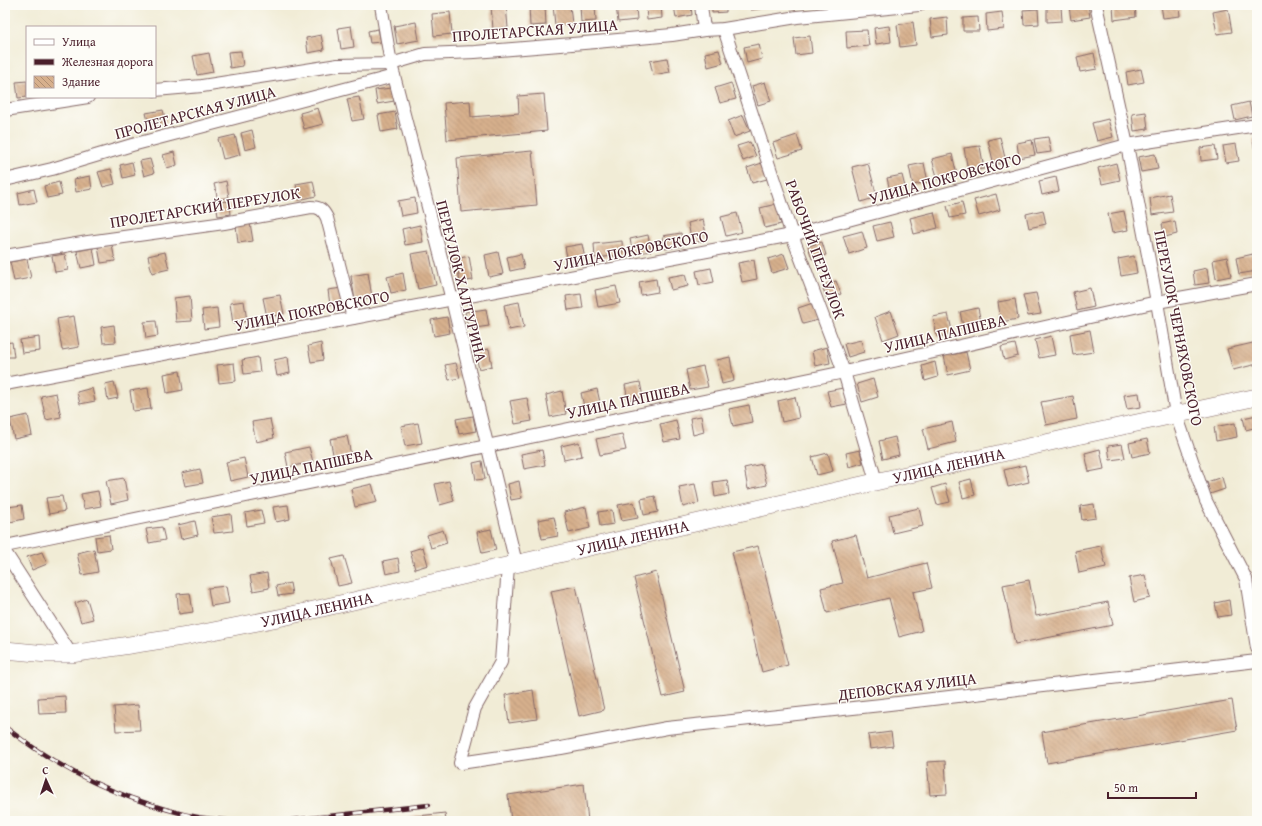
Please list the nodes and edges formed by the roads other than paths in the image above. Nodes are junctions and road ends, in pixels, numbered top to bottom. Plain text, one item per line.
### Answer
1 (381, 5) edge
2 (701, 5) edge
3 (920, 5) edge
4 (1096, 5) edge
5 (724, 29) junction
6 (704, 30) junction
7 (391, 64) junction
8 (394, 76) junction
9 (156, 90) edge
10 (82, 98) edge
11 (5, 110) edge
12 (1257, 125) edge
13 (1127, 145) junction
14 (5, 180) edge
15 (792, 235) junction
16 (5, 256) edge
17 (1257, 284) edge
18 (452, 300) junction
19 (1157, 302) junction
20 (353, 318) junction
21 (844, 372) junction
22 (5, 384) edge
23 (1257, 397) edge
24 (1176, 414) junction
25 (487, 446) junction
26 (876, 481) junction
27 (5, 546) edge
28 (5, 552) edge
29 (512, 564) junction
30 (1257, 648) edge
31 (5, 650) edge
32 (71, 654) junction
33 (1257, 661) edge

1 - 7 street, ПЕРЕУЛОК ХАЛТУРИНА
2 - 6 street
3 - 5 street, ПРОЛЕТАРСКАЯ УЛИЦА
4 - 13 street, ПЕРЕУЛОК ЧЕРНЯХОВСКОГО
5 - 6 street, ПРОЛЕТАРСКАЯ УЛИЦА
5 - 15 street, РАБОЧИЙ ПЕРЕУЛОК
6 - 7 street, ПРОЛЕТАРСКАЯ УЛИЦА
7 - 8 street, ПЕРЕУЛОК ХАЛТУРИНА
7 - 9 street, ПРОЛЕТАРСКАЯ УЛИЦА
8 - 14 street, ПРОЛЕТАРСКАЯ УЛИЦА
8 - 18 street, ПЕРЕУЛОК ХАЛТУРИНА
10 - 11 street
12 - 13 street, УЛИЦА ПОКРОВСКОГО
13 - 15 street, УЛИЦА ПОКРОВСКОГО
13 - 19 street, ПЕРЕУЛОК ЧЕРНЯХОВСКОГО
15 - 18 street, УЛИЦА ПОКРОВСКОГО
15 - 21 street, РАБОЧИЙ ПЕРЕУЛОК
16 - 20 street, ПРОЛЕТАРСКИЙ ПЕРЕУЛОК
17 - 19 street, УЛИЦА ПАПШЕВА
18 - 20 street, УЛИЦА ПОКРОВСКОГО
18 - 25 street, ПЕРЕУЛОК ХАЛТУРИНА
19 - 21 street, УЛИЦА ПАПШЕВА
19 - 24 street, ПЕРЕУЛОК ЧЕРНЯХОВСКОГО
20 - 22 street, УЛИЦА ПОКРОВСКОГО
21 - 25 street, УЛИЦА ПАПШЕВА
21 - 26 street, РАБОЧИЙ ПЕРЕУЛОК
23 - 24 main road, УЛИЦА ЛЕНИНА
24 - 26 main road, УЛИЦА ЛЕНИНА
24 - 30 street, ПЕРЕУЛОК ЧЕРНЯХОВСКОГО
25 - 27 street, УЛИЦА ПАПШЕВА
25 - 29 street, ПЕРЕУЛОК ХАЛТУРИНА
26 - 29 main road, УЛИЦА ЛЕНИНА
28 - 32 street
29 - 32 main road, УЛИЦА ЛЕНИНА
29 - 33 street, ДЕПОВСКАЯ УЛИЦА
31 - 32 main road, УЛИЦА ЛЕНИНА

